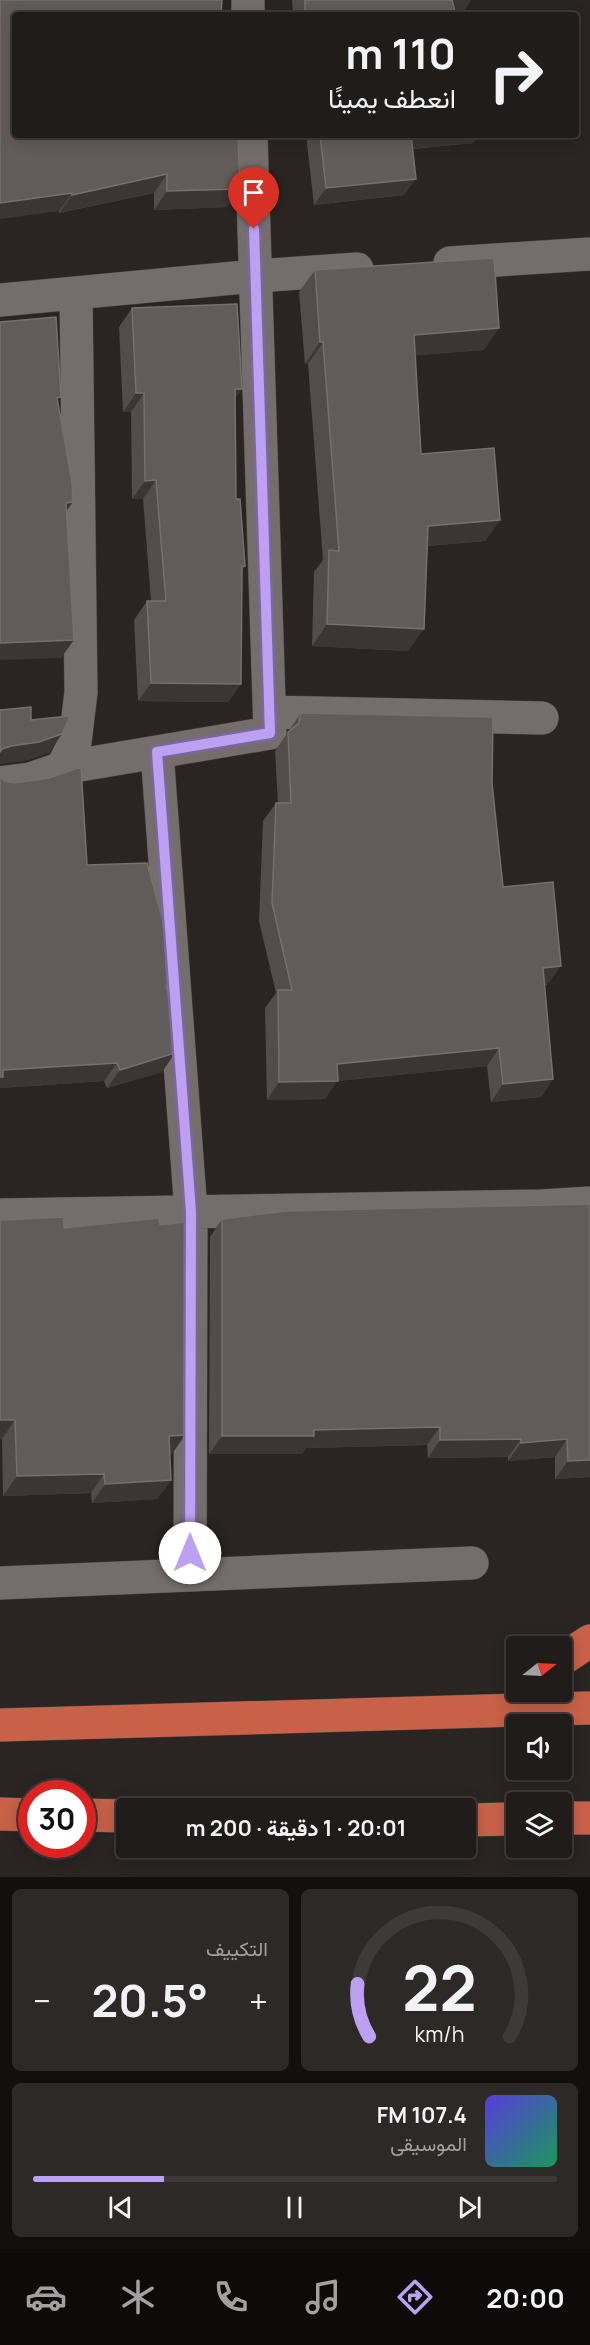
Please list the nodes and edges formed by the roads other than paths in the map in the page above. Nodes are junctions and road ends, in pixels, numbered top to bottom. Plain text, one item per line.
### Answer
1 (251, 138) edge
2 (590, 254) edge
3 (423, 265) edge
4 (387, 267) edge
5 (256, 276) junction
6 (76, 294) junction
7 (0, 300) edge
8 (270, 712) junction
9 (542, 718) dead end
10 (157, 752) junction
11 (62, 768) junction
12 (0, 783) edge
13 (590, 1203) edge
14 (191, 1212) junction
15 (0, 1215) edge
16 (472, 1563) dead end
17 (190, 1575) junction
18 (0, 1583) edge
19 (590, 1641) edge
20 (572, 1653) edge
21 (506, 1697) edge
22 (590, 1708) edge
23 (485, 1711) junction
24 (0, 1725) edge
25 (0, 1814) edge
26 (18, 1815) edge
27 (96, 1815) edge
28 (116, 1816) edge
29 (572, 1818) edge
30 (590, 1818) edge
31 (506, 1819) edge
32 (476, 1820) edge

1 - 5 street
2 - 3 street
4 - 5 street
5 - 6 street
5 - 8 street
6 - 7 street
6 - 11 street
8 - 9 street
8 - 10 street
10 - 11 street
10 - 14 street
11 - 12 street
13 - 14 street
14 - 15 street
14 - 17 street
16 - 17 street
17 - 18 street
19 - 20 highway
21 - 23 highway
22 - 23 highway
23 - 24 highway
25 - 26 highway
27 - 28 highway
29 - 30 highway
31 - 32 highway

